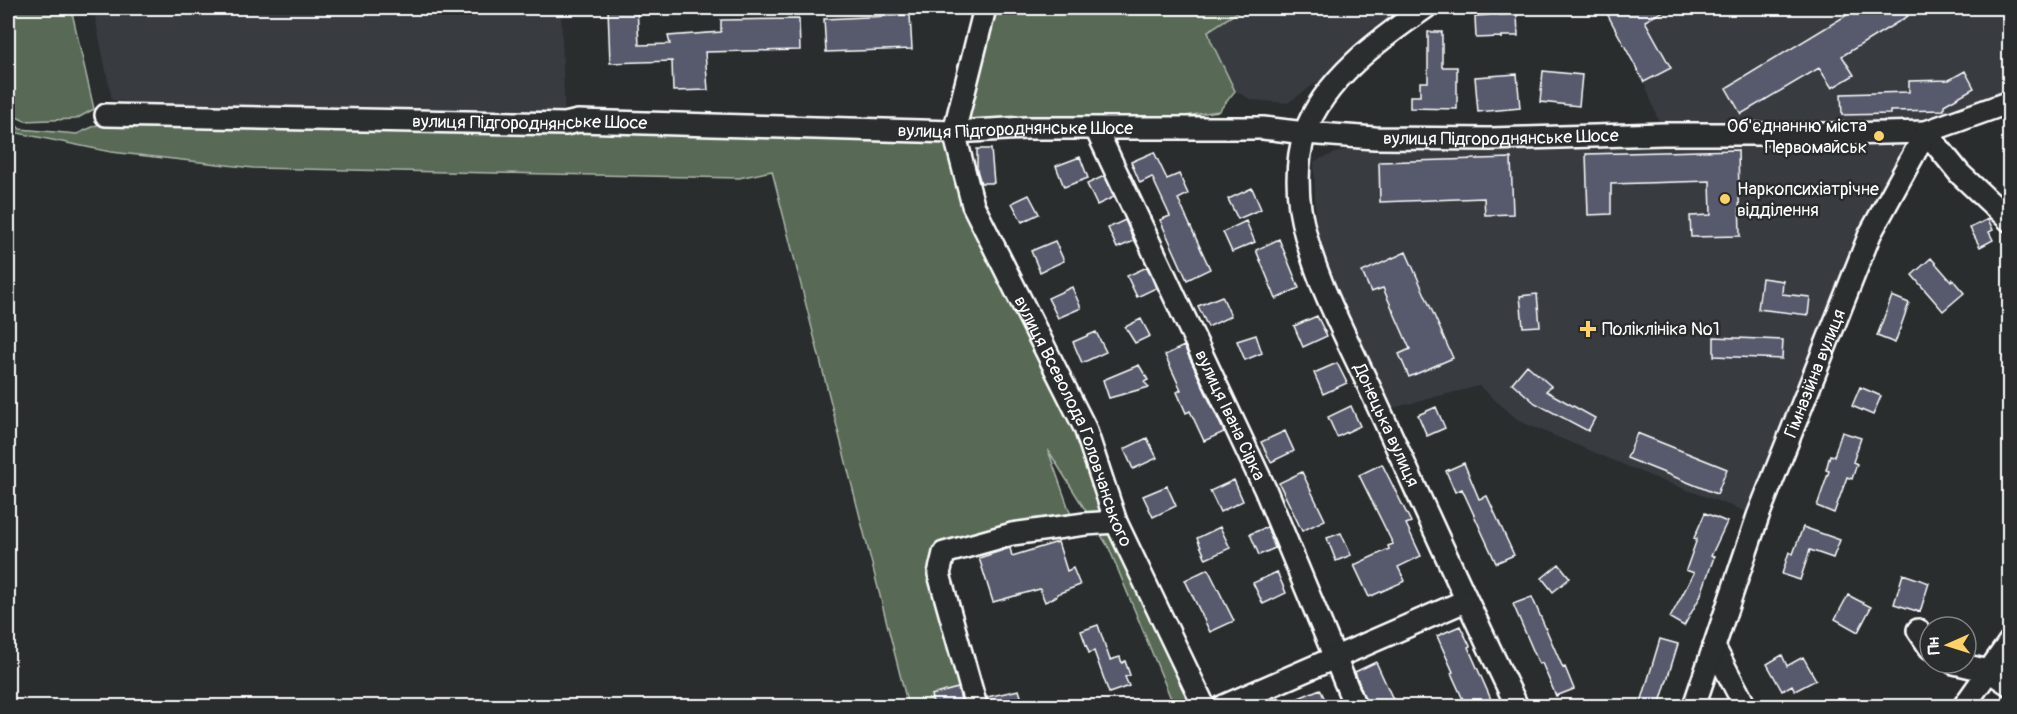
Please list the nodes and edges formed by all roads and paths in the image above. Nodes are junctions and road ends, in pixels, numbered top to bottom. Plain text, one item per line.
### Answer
1 (985, 8) edge
2 (1425, 8) edge
3 (2010, 102) edge
4 (106, 115) dead end
5 (1096, 129) junction
6 (954, 132) junction
7 (1926, 132) junction
8 (1305, 133) junction
9 (2010, 221) edge
10 (1116, 522) junction
11 (1466, 601) junction
12 (2010, 641) edge
13 (1714, 647) junction
14 (1334, 659) junction
15 (1978, 668) edge
16 (1989, 671) junction
17 (2010, 685) edge
18 (976, 706) edge
19 (1204, 706) edge
20 (1224, 706) edge
21 (1355, 706) edge
22 (1517, 706) edge
23 (1694, 706) edge
24 (1745, 706) edge
25 (1964, 706) edge

1 - 6 street
2 - 8 street, Донецька вулиця
3 - 7 street
4 - 6 street, вулиця Підгороднянське Шосе
5 - 6 street, вулиця Підгороднянське Шосе
5 - 8 street, вулиця Підгороднянське Шосе
5 - 14 street, вулиця Івана Сірка
6 - 10 street, вулиця Всеволода Головчанського
7 - 8 street, вулиця Підгороднянське Шосе
7 - 9 street
7 - 13 street, Гімназійна вулиця
8 - 11 street, Донецька вулиця
10 - 18 street
10 - 19 street, вулиця Всеволода Головчанського
11 - 14 street
11 - 22 street, Донецька вулиця
12 - 16 street
13 - 23 street, Гімназійна вулиця
13 - 24 street
14 - 20 street
14 - 21 street, вулиця Івана Сірка
15 - 16 street
16 - 17 street
16 - 25 street

